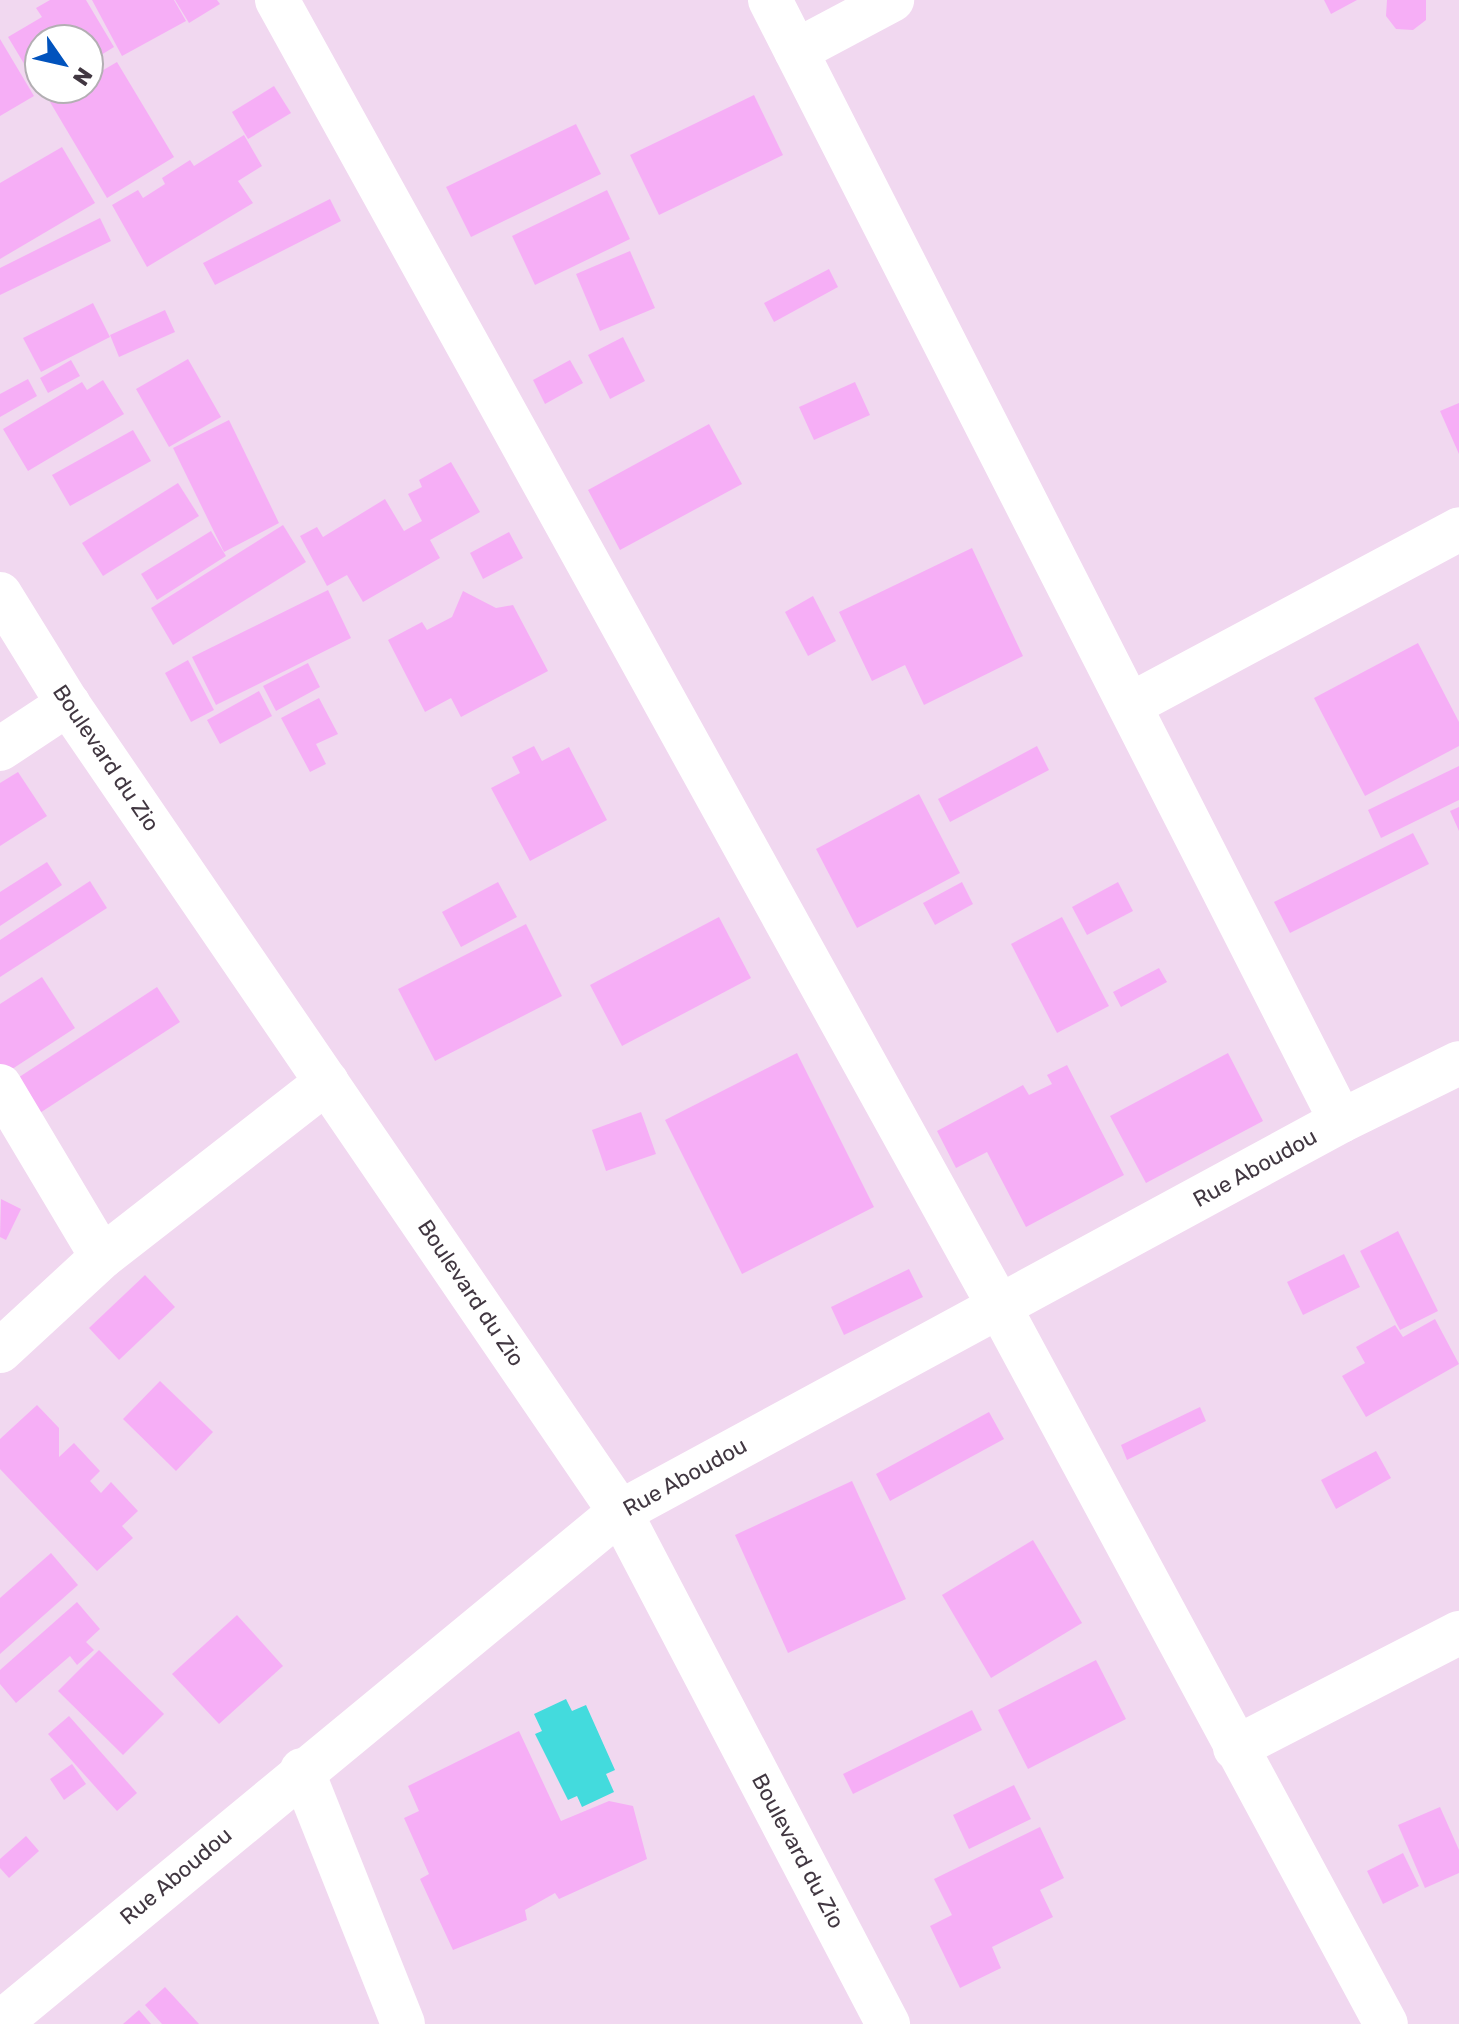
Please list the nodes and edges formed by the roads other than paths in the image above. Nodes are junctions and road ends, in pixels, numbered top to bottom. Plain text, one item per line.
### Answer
1 (277, 0) edge
2 (770, 0) edge
3 (892, 0) edge
4 (796, 51) junction
5 (1459, 529) edge
6 (0, 594) edge
7 (68, 704) junction
8 (1130, 705) junction
9 (0, 749) edge
10 (1459, 1063) edge
11 (327, 1082) junction
12 (0, 1086) edge
13 (1341, 1121) junction
14 (102, 1257) junction
15 (1000, 1308) junction
16 (0, 1351) edge
17 (620, 1512) junction
18 (1459, 1633) edge
19 (1235, 1748) junction
20 (302, 1770) junction
21 (0, 2023) edge
22 (403, 2024) edge
23 (888, 2024) edge
24 (1386, 2024) edge

1 - 15 street
2 - 4 street
3 - 4 street
4 - 8 street
5 - 8 street
6 - 7 street, Boulevard du Zio
7 - 9 street
7 - 11 street, Boulevard du Zio
8 - 13 street
10 - 13 street, Rue Aboudou
11 - 14 street
11 - 17 street, Boulevard du Zio
12 - 14 street
13 - 15 street, Rue Aboudou
14 - 16 street
15 - 17 street, Rue Aboudou
15 - 19 street
17 - 20 street, Rue Aboudou
17 - 23 street, Boulevard du Zio
18 - 19 street
19 - 24 street
20 - 21 street, Rue Aboudou
20 - 22 street

